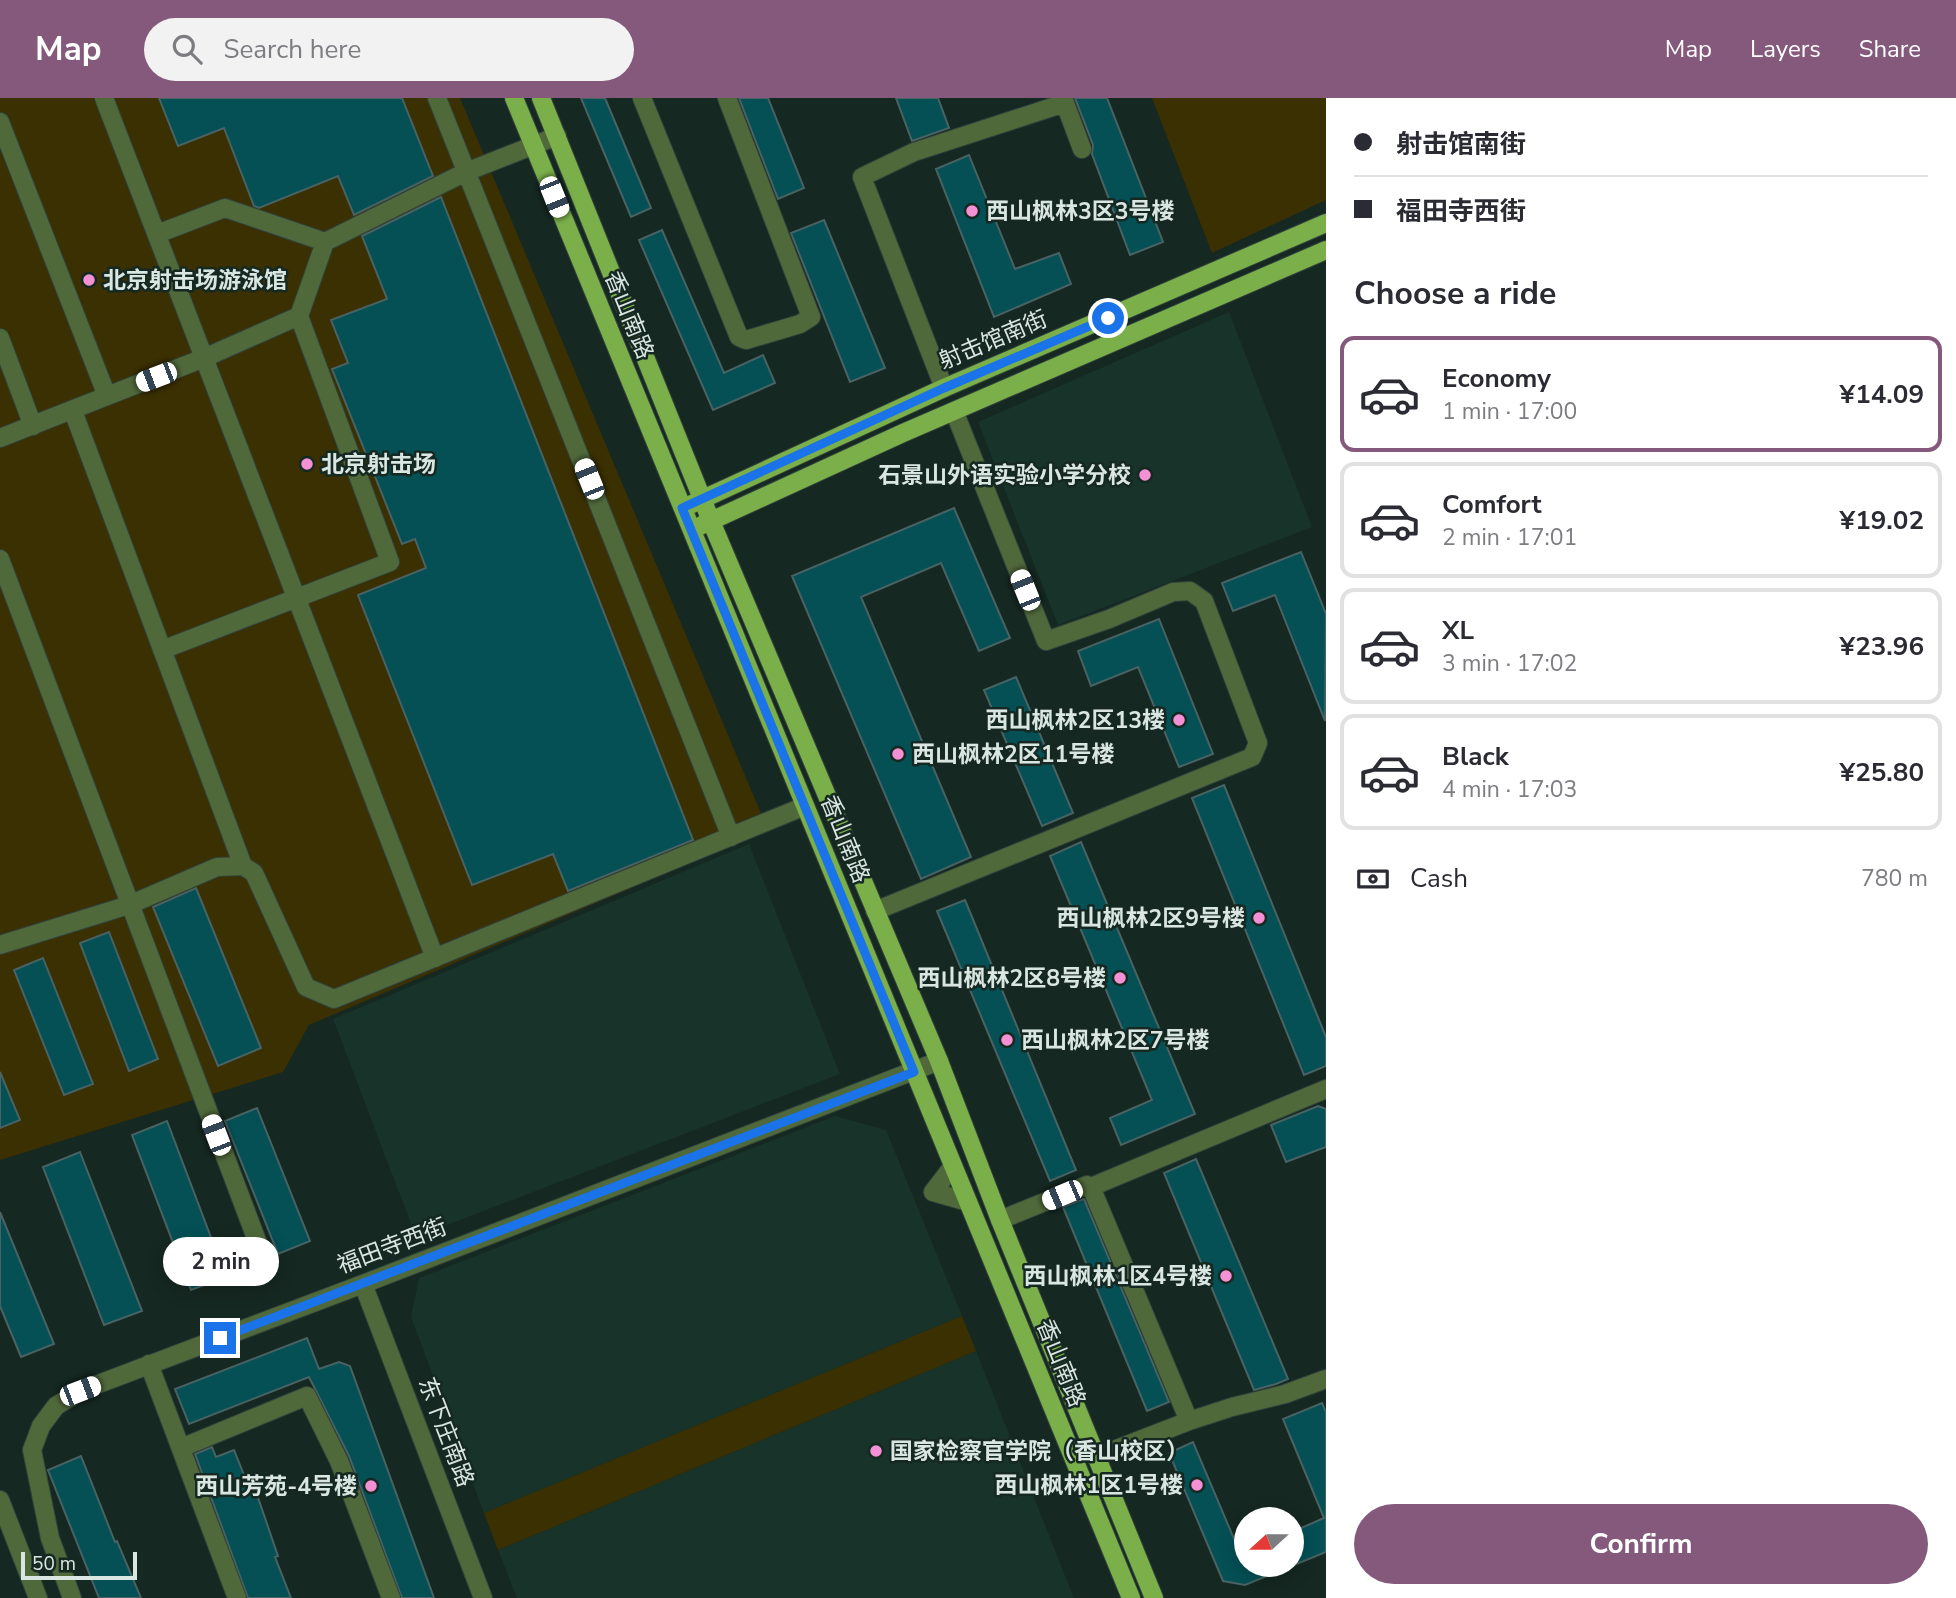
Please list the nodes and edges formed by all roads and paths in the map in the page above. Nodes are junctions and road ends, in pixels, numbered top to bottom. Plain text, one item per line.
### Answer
1 (104, 98) edge
2 (437, 98) edge
3 (514, 98) edge
4 (541, 98) edge
5 (642, 98) edge
6 (727, 98) edge
7 (1064, 101) edge
8 (0, 122) edge
9 (557, 136) junction
10 (533, 146) junction
11 (1082, 149) dead end
12 (7, 162) edge
13 (466, 172) junction
14 (1326, 223) edge
15 (157, 234) junction
16 (325, 242) junction
17 (1326, 250) edge
18 (299, 316) junction
19 (0, 338) edge
20 (204, 358) junction
21 (944, 388) junction
22 (107, 396) junction
23 (73, 411) junction
24 (954, 411) junction
25 (33, 426) junction
26 (0, 439) edge
27 (703, 499) junction
28 (682, 508) junction
29 (711, 521) junction
30 (691, 530) junction
31 (0, 559) edge
32 (297, 598) junction
33 (162, 650) junction
34 (805, 806) junction
35 (732, 836) junction
36 (243, 866) junction
37 (129, 905) junction
38 (875, 911) junction
39 (0, 945) edge
40 (435, 958) junction
41 (939, 1061) junction
42 (914, 1072) junction
43 (1326, 1089) edge
44 (953, 1166) junction
45 (1091, 1187) junction
46 (968, 1202) junction
47 (1000, 1220) junction
48 (265, 1262) dead end
49 (363, 1284) junction
50 (149, 1364) junction
51 (1326, 1379) edge
52 (1189, 1421) junction
53 (181, 1448) junction
54 (1096, 1457) junction
55 (0, 1500) edge
56 (38, 1598) edge
57 (72, 1598) edge
58 (237, 1598) edge
59 (391, 1598) edge
60 (483, 1598) edge
61 (1132, 1598) edge
62 (1154, 1598) edge

1 - 15 street
2 - 13 street
3 - 10 main road, 香山南路
4 - 9 main road, 香山南路
5 - 6 street
7 - 11 street
7 - 21 street
8 - 12 street
9 - 10 street
9 - 27 main road, 香山南路
10 - 13 street
10 - 28 main road, 香山南路
12 - 22 street
13 - 16 street
13 - 35 street
14 - 21 main road, 射击馆南街
15 - 16 street
15 - 20 street
16 - 18 street
17 - 24 main road
18 - 20 street
18 - 32 street
19 - 25 street
20 - 22 street
20 - 32 street
21 - 27 main road, 射击馆南街
22 - 23 street
23 - 25 street
23 - 33 street
24 - 29 main road
24 - 38 street
25 - 26 street
27 - 28 main road, 射击馆南街
27 - 29 main road, 香山南路
28 - 30 main road, 香山南路
29 - 30 main road
29 - 38 main road, 香山南路
30 - 34 main road, 香山南路
31 - 37 street
32 - 33 street
32 - 40 street
33 - 36 street
34 - 35 street
34 - 42 main road, 香山南路
35 - 40 street
36 - 37 street
36 - 40 street
37 - 39 street
37 - 48 street
38 - 41 main road, 香山南路
41 - 42 street, 福田寺西街
41 - 47 main road, 香山南路
42 - 44 main road, 香山南路
42 - 49 street, 福田寺西街
43 - 45 street
44 - 46 main road, 香山南路
44 - 46 street
45 - 47 street
45 - 52 street
46 - 61 main road, 香山南路
47 - 54 main road, 香山南路
49 - 50 street, 福田寺西街
49 - 60 street, 东下庄南路
50 - 53 street
50 - 57 street, 福田寺西街
51 - 52 street
52 - 54 street
53 - 58 street
53 - 59 street
54 - 62 main road, 香山南路
55 - 56 street

